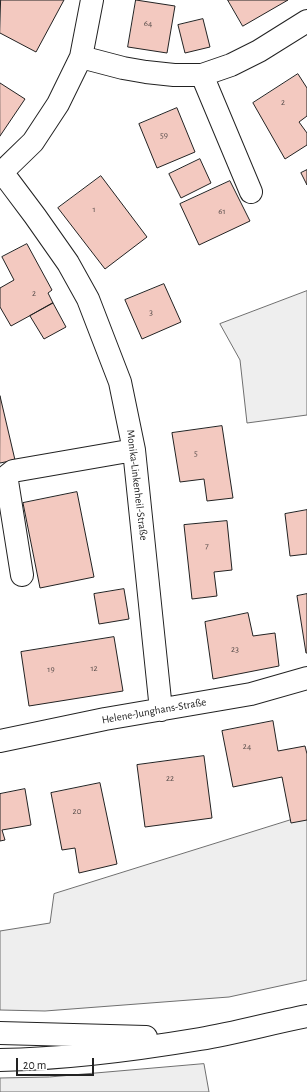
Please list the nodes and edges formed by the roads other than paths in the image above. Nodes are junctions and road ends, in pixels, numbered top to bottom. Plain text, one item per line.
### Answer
1 (92, 0) edge
2 (305, 26) edge
3 (80, 57) junction
4 (202, 75) junction
5 (1, 173) edge
6 (251, 192) dead end
7 (134, 450) junction
8 (22, 576) dead end
9 (307, 678) edge
10 (161, 710) junction
11 (1, 736) edge
12 (307, 1016) edge
13 (0, 1033) edge
14 (201, 1039) junction
15 (0, 1060) edge

1 - 3 street
2 - 4 street
3 - 4 street
3 - 5 street
4 - 6 street
5 - 7 street, Monika-Linkenheil-Straße
7 - 8 street
7 - 10 street, Monika-Linkenheil-Straße
9 - 10 street, Helene-Junghans-Straße
10 - 11 street, Helene-Junghans-Straße
12 - 14 street
13 - 14 street
14 - 15 street

